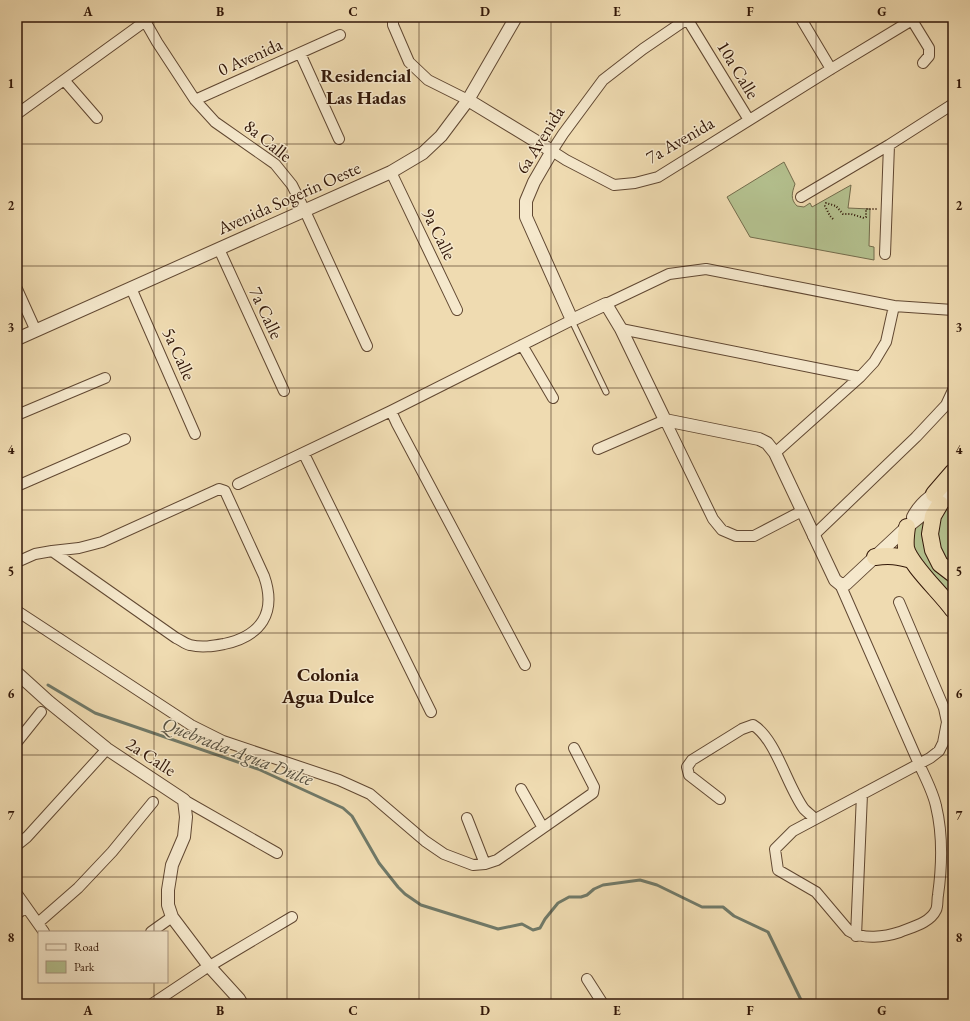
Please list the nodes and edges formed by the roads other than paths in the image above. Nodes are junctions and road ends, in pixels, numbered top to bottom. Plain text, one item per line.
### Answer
1 (393, 17) edge
2 (516, 17) edge
3 (800, 17) edge
4 (687, 18) edge
5 (911, 18) edge
6 (148, 19) edge
7 (340, 36) dead end
8 (300, 53) junction
9 (923, 63) dead end
10 (831, 69) junction
11 (64, 80) junction
12 (195, 100) junction
13 (468, 100) junction
14 (953, 104) edge
15 (17, 114) edge
16 (97, 118) dead end
17 (749, 120) junction
18 (339, 139) dead end
19 (889, 145) junction
20 (552, 151) junction
21 (391, 172) junction
22 (801, 197) dead end
23 (305, 211) junction
24 (218, 249) junction
25 (885, 254) dead end
26 (131, 288) junction
27 (17, 289) edge
28 (606, 304) junction
29 (894, 306) junction
30 (458, 310) dead end
31 (953, 310) edge
32 (572, 320) junction
33 (621, 329) junction
34 (36, 331) junction
35 (17, 339) edge
36 (522, 345) junction
37 (367, 346) dead end
38 (860, 377) junction
39 (105, 378) dead end
40 (953, 390) edge
41 (284, 391) dead end
42 (606, 392) dead end
43 (553, 398) dead end
44 (391, 411) junction
45 (17, 415) edge
46 (665, 420) junction
47 (195, 434) dead end
48 (125, 439) dead end
49 (598, 449) dead end
50 (775, 453) junction
51 (304, 454) junction
52 (953, 472) edge
53 (238, 484) dead end
54 (953, 484) edge
55 (17, 486) edge
56 (942, 498) edge
57 (802, 511) junction
58 (907, 527) junction
59 (813, 536) junction
60 (52, 551) junction
61 (875, 557) junction
62 (912, 560) junction
63 (17, 562) edge
64 (953, 574) edge
65 (840, 584) junction
66 (899, 602) dead end
67 (953, 610) edge
68 (17, 611) edge
69 (525, 665) dead end
70 (17, 673) edge
71 (41, 712) dead end
72 (431, 712) dead end
73 (17, 742) edge
74 (574, 748) dead end
75 (107, 749) junction
76 (919, 764) junction
77 (521, 789) dead end
78 (862, 794) junction
79 (720, 799) dead end
80 (184, 800) junction
81 (154, 802) dead end
82 (467, 818) dead end
83 (815, 819) junction
84 (543, 828) junction
85 (17, 845) edge
86 (277, 853) dead end
87 (485, 864) junction
88 (17, 894) edge
89 (26, 907) junction
90 (17, 914) edge
91 (172, 917) junction
92 (292, 917) dead end
93 (38, 923) junction
94 (43, 931) edge
95 (152, 931) edge
96 (856, 936) junction
97 (209, 966) junction
98 (587, 979) dead end
99 (152, 1004) edge
100 (242, 1004) edge
101 (603, 1004) edge

1 - 13 street, 7a Avenida
2 - 13 street, Avenida Sogerin Oeste
3 - 10 street
4 - 17 street, 10a Calle
4 - 20 street, 6a Avenida
5 - 9 street
5 - 10 street, 7a Avenida
6 - 11 street
6 - 12 street, 8a Calle
7 - 8 street, 0 Avenida
8 - 12 street, 0 Avenida
8 - 18 street
10 - 17 street, 7a Avenida
11 - 15 street
11 - 16 street
12 - 23 street, 8a Calle
13 - 20 street, 7a Avenida
13 - 21 street, Avenida Sogerin Oeste
14 - 19 street
17 - 20 street, 7a Avenida
19 - 22 street
19 - 25 street
20 - 32 street, 6a Avenida
21 - 23 street, Avenida Sogerin Oeste
21 - 30 street, 9a Calle
23 - 24 street, Avenida Sogerin Oeste
23 - 37 street, 8a Calle
24 - 26 street, Avenida Sogerin Oeste
24 - 41 street, 7a Calle
26 - 34 street, Avenida Sogerin Oeste
26 - 47 street, 5a Calle
27 - 34 street
28 - 29 street
28 - 32 street
28 - 33 street
29 - 31 street
29 - 38 street
32 - 36 street
32 - 42 lane
33 - 38 street
33 - 46 street
34 - 35 street, Avenida Sogerin Oeste
36 - 43 street
36 - 44 street
38 - 50 street
39 - 45 street
40 - 59 street
44 - 51 street
44 - 69 street
46 - 49 street
46 - 50 street
46 - 57 street
48 - 55 street
50 - 57 street
51 - 53 street
51 - 72 street
52 - 56 highway
54 - 56 street
56 - 58 street
56 - 64 highway
57 - 59 street
58 - 61 street
58 - 62 highway
59 - 65 street
60 - 60 street
60 - 63 street
61 - 62 highway
61 - 65 street
62 - 67 highway
65 - 76 street
66 - 76 street
68 - 87 street
70 - 75 street, 2a Calle
71 - 73 street
74 - 84 street
75 - 80 street, 2a Calle
75 - 85 street
76 - 78 street
76 - 96 street
77 - 84 street
78 - 83 street
78 - 96 street
79 - 83 street
80 - 86 street, 2a Calle
80 - 91 street
81 - 93 street
82 - 87 street
83 - 96 street
84 - 87 street
88 - 89 street
89 - 90 street
89 - 93 street
91 - 95 street
91 - 97 street
92 - 97 street
93 - 94 street
97 - 99 street
97 - 100 street
98 - 101 street

